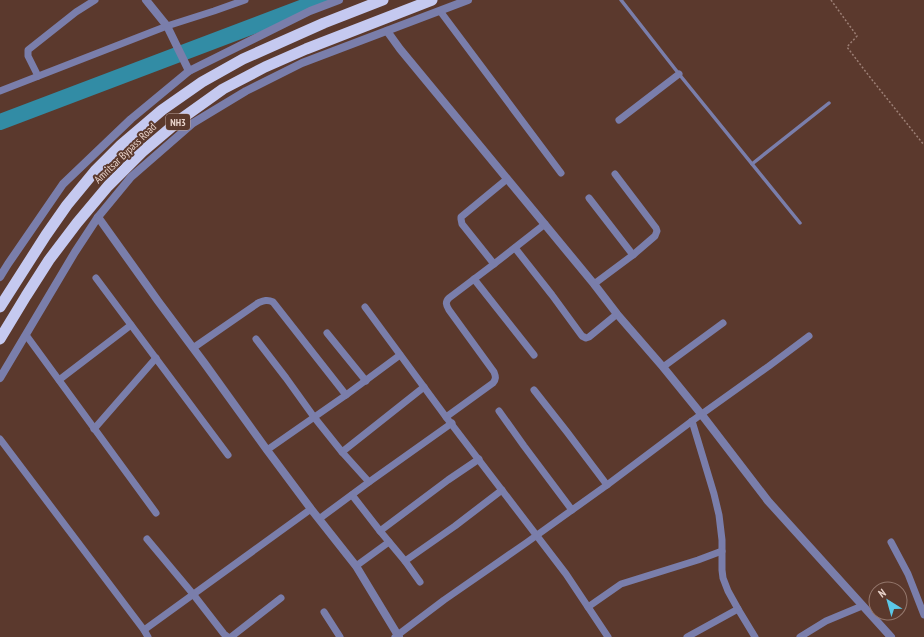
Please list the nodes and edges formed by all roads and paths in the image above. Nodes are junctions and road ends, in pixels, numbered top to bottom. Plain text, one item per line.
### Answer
1 (95, 0) edge
2 (146, 0) edge
3 (245, 0) edge
4 (339, 0) edge
5 (383, 0) edge
6 (432, 0) edge
7 (468, 0) edge
8 (621, 0) edge
9 (831, 0) edge
10 (440, 10) junction
11 (167, 26) junction
12 (387, 31) junction
13 (188, 68) junction
14 (679, 74) junction
15 (38, 76) junction
16 (0, 91) edge
17 (829, 103) dead end
18 (619, 120) dead end
19 (924, 145) edge
20 (752, 164) junction
21 (561, 173) dead end
22 (615, 174) dead end
23 (507, 179) junction
24 (589, 198) dead end
25 (98, 217) junction
26 (800, 223) dead end
27 (545, 224) junction
28 (514, 248) junction
29 (633, 255) junction
30 (494, 264) junction
31 (0, 278) edge
32 (96, 278) dead end
33 (474, 278) junction
34 (594, 284) junction
35 (0, 307) edge
36 (365, 307) dead end
37 (617, 314) junction
38 (723, 323) dead end
39 (131, 325) junction
40 (327, 333) dead end
41 (26, 334) junction
42 (809, 336) dead end
43 (0, 339) edge
44 (256, 339) dead end
45 (193, 348) junction
46 (400, 355) junction
47 (534, 355) dead end
48 (156, 358) junction
49 (663, 367) junction
50 (0, 378) edge
51 (59, 380) junction
52 (366, 380) junction
53 (424, 387) junction
54 (534, 390) dead end
55 (346, 395) junction
56 (499, 411) dead end
57 (702, 414) junction
58 (314, 417) junction
59 (446, 417) junction
60 (692, 421) junction
61 (452, 423) junction
62 (94, 429) junction
63 (0, 439) edge
64 (267, 450) junction
65 (342, 452) junction
66 (228, 455) dead end
67 (479, 459) junction
68 (369, 482) junction
69 (607, 485) junction
70 (502, 490) junction
71 (352, 495) junction
72 (311, 509) junction
73 (572, 510) junction
74 (156, 513) dead end
75 (319, 519) junction
76 (380, 531) junction
77 (536, 535) junction
78 (148, 539) dead end
79 (389, 542) junction
80 (891, 542) dead end
81 (722, 551) junction
82 (405, 561) junction
83 (356, 566) junction
84 (420, 582) dead end
85 (193, 594) junction
86 (281, 598) dead end
87 (862, 606) junction
88 (588, 607) junction
89 (738, 609) junction
90 (324, 612) dead end
91 (924, 615) edge
92 (144, 630) junction
93 (397, 636) edge
94 (148, 637) edge
95 (230, 637) edge
96 (340, 637) edge
97 (608, 637) edge
98 (688, 637) edge
99 (755, 637) edge
100 (800, 637) edge
101 (891, 637) edge

1 - 15 street
2 - 11 street
3 - 11 street
4 - 13 street
5 - 35 highway, Amritsar Bypass Road / NH3
6 - 43 highway, Amritsar Bypass Road / NH3
7 - 10 street
8 - 14 lane
9 - 19 path
10 - 12 street
10 - 21 street
11 - 13 street
11 - 15 street
12 - 23 street
12 - 25 street
13 - 31 street
14 - 18 street
14 - 20 lane
15 - 16 street
17 - 20 lane
20 - 26 lane
22 - 29 street
23 - 27 street
23 - 30 street
24 - 29 street
25 - 41 street
25 - 45 street
27 - 28 street
27 - 34 street
28 - 30 street
28 - 37 street
29 - 34 street
30 - 33 street
32 - 39 street
33 - 47 street
33 - 59 street
34 - 37 street
36 - 46 street
37 - 49 street
38 - 49 street
39 - 48 street
39 - 51 street
40 - 52 street
41 - 50 street
41 - 51 street
42 - 57 street
44 - 58 street
45 - 55 street
45 - 64 street
46 - 52 street
46 - 53 street
48 - 62 street
48 - 66 street
49 - 57 street
51 - 62 street
52 - 55 street
53 - 59 street
53 - 65 street
54 - 69 street
55 - 58 street
56 - 73 street
57 - 60 street
57 - 87 street
58 - 64 street
58 - 65 street
59 - 61 street
60 - 69 street
60 - 81 street
61 - 67 street
61 - 68 street
62 - 74 street
63 - 92 street
64 - 72 street
65 - 68 street
67 - 70 street
67 - 76 street
68 - 71 street
69 - 73 street
70 - 77 street
70 - 82 street
71 - 75 street
71 - 76 street
72 - 75 street
72 - 85 street
73 - 77 street
75 - 83 street
76 - 79 street
77 - 88 street
77 - 93 street
78 - 85 street
79 - 82 street
79 - 83 street
80 - 91 street
81 - 88 street
81 - 89 street
82 - 84 street
83 - 93 street
85 - 92 street
85 - 95 street
86 - 95 street
87 - 100 street
87 - 101 street
88 - 97 street
89 - 98 street
89 - 99 street
90 - 96 street
92 - 94 street

